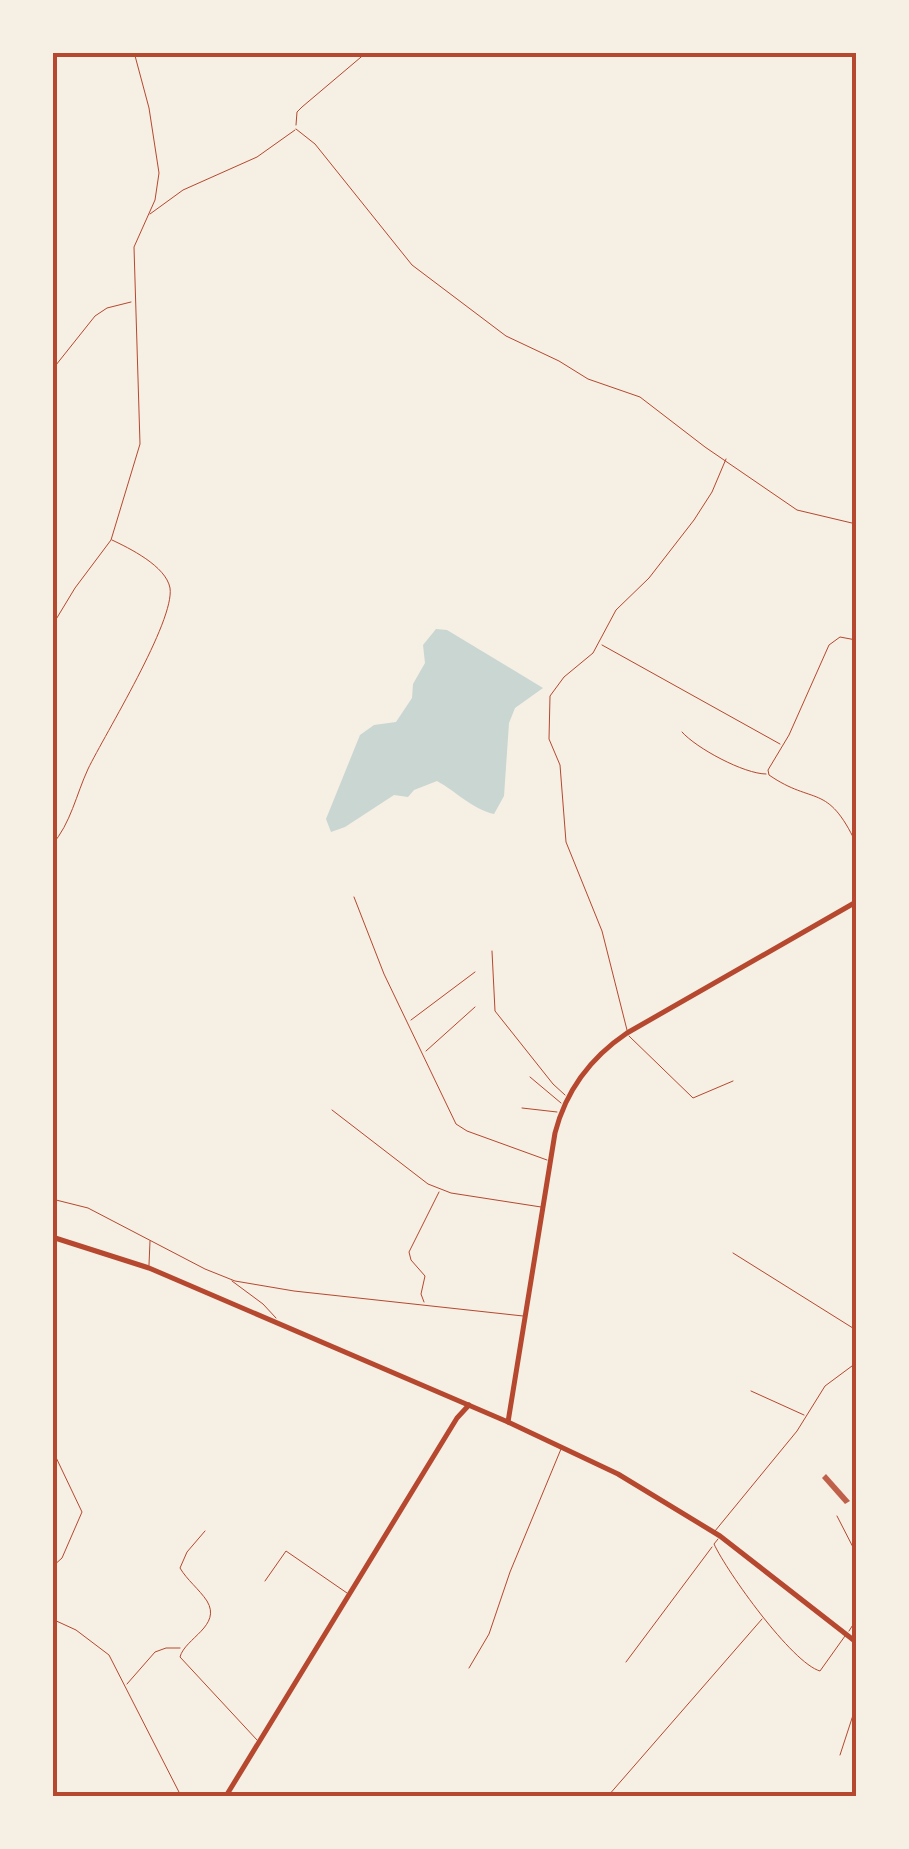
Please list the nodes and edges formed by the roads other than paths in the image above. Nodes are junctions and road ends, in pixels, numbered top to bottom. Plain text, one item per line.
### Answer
1 (134, 52) edge
2 (366, 52) edge
3 (296, 128) junction
4 (148, 216) junction
5 (134, 301) junction
6 (52, 370) edge
7 (726, 460) junction
8 (856, 524) edge
9 (111, 540) junction
10 (52, 626) edge
11 (856, 640) edge
12 (599, 643) junction
13 (682, 732) dead end
14 (783, 746) junction
15 (768, 774) junction
16 (856, 842) edge
17 (52, 845) edge
18 (354, 897) dead end
19 (855, 906) edge
20 (492, 951) dead end
21 (475, 972) dead end
22 (474, 1007) dead end
23 (408, 1021) junction
24 (627, 1033) junction
25 (424, 1053) junction
26 (530, 1077) dead end
27 (733, 1081) dead end
28 (568, 1096) junction
29 (564, 1104) junction
30 (522, 1108) dead end
31 (332, 1110) dead end
32 (560, 1113) junction
33 (550, 1161) junction
34 (441, 1190) junction
35 (52, 1199) edge
36 (544, 1207) junction
37 (52, 1237) edge
38 (150, 1240) junction
39 (733, 1253) dead end
40 (149, 1268) junction
41 (229, 1279) junction
42 (421, 1294) junction
43 (414, 1303) junction
44 (425, 1304) junction
45 (527, 1316) junction
46 (280, 1324) junction
47 (856, 1330) edge
48 (856, 1363) edge
49 (751, 1390) dead end
50 (461, 1402) junction
51 (470, 1405) junction
52 (806, 1417) junction
53 (457, 1418) junction
54 (508, 1422) junction
55 (562, 1446) junction
56 (52, 1449) edge
57 (837, 1516) dead end
58 (205, 1531) dead end
59 (717, 1534) junction
60 (714, 1544) junction
61 (856, 1554) edge
62 (52, 1568) edge
63 (265, 1581) dead end
64 (350, 1595) junction
65 (764, 1616) junction
66 (52, 1619) edge
67 (856, 1620) edge
68 (847, 1634) junction
69 (856, 1642) edge
70 (183, 1648) junction
71 (172, 1649) junction
72 (180, 1657) junction
73 (626, 1662) dead end
74 (469, 1668) dead end
75 (125, 1686) junction
76 (856, 1706) edge
77 (259, 1742) junction
78 (840, 1754) dead end
79 (181, 1796) edge
80 (226, 1796) edge
81 (608, 1796) edge

1 - 4 street
2 - 3 street
3 - 4 street
3 - 7 street
4 - 5 street
5 - 6 street
5 - 9 street
7 - 8 street
7 - 12 street
9 - 10 street
9 - 17 street
11 - 14 street
12 - 14 street
12 - 24 street
13 - 15 street
14 - 15 street
15 - 16 street
18 - 23 street
19 - 24 highway
20 - 28 street
21 - 23 street
22 - 25 street
23 - 25 street
24 - 27 street
24 - 28 highway
25 - 33 street
26 - 29 street
28 - 29 highway
29 - 32 highway
30 - 32 street
31 - 34 street
32 - 33 highway
33 - 36 highway
34 - 36 street
34 - 42 street
35 - 38 street
36 - 45 highway
37 - 40 highway
38 - 40 street
38 - 41 street
39 - 47 street
40 - 46 highway
41 - 43 street
41 - 46 street
42 - 43 street
42 - 44 street
43 - 44 street
44 - 45 street
45 - 54 highway
46 - 50 highway
48 - 52 street
49 - 52 street
50 - 51 highway
50 - 53 highway
51 - 53 highway
51 - 54 highway
52 - 59 street
53 - 64 highway
54 - 55 highway
55 - 59 highway
55 - 74 street
56 - 62 street
57 - 61 street
58 - 70 street
59 - 60 street
59 - 68 highway
60 - 65 street
60 - 73 street
63 - 64 street
64 - 77 highway
65 - 68 street
65 - 81 street
66 - 75 street
67 - 68 street
68 - 69 highway
70 - 71 street
70 - 72 street
71 - 72 street
71 - 75 street
72 - 77 street
75 - 79 street
76 - 78 street
77 - 80 highway

